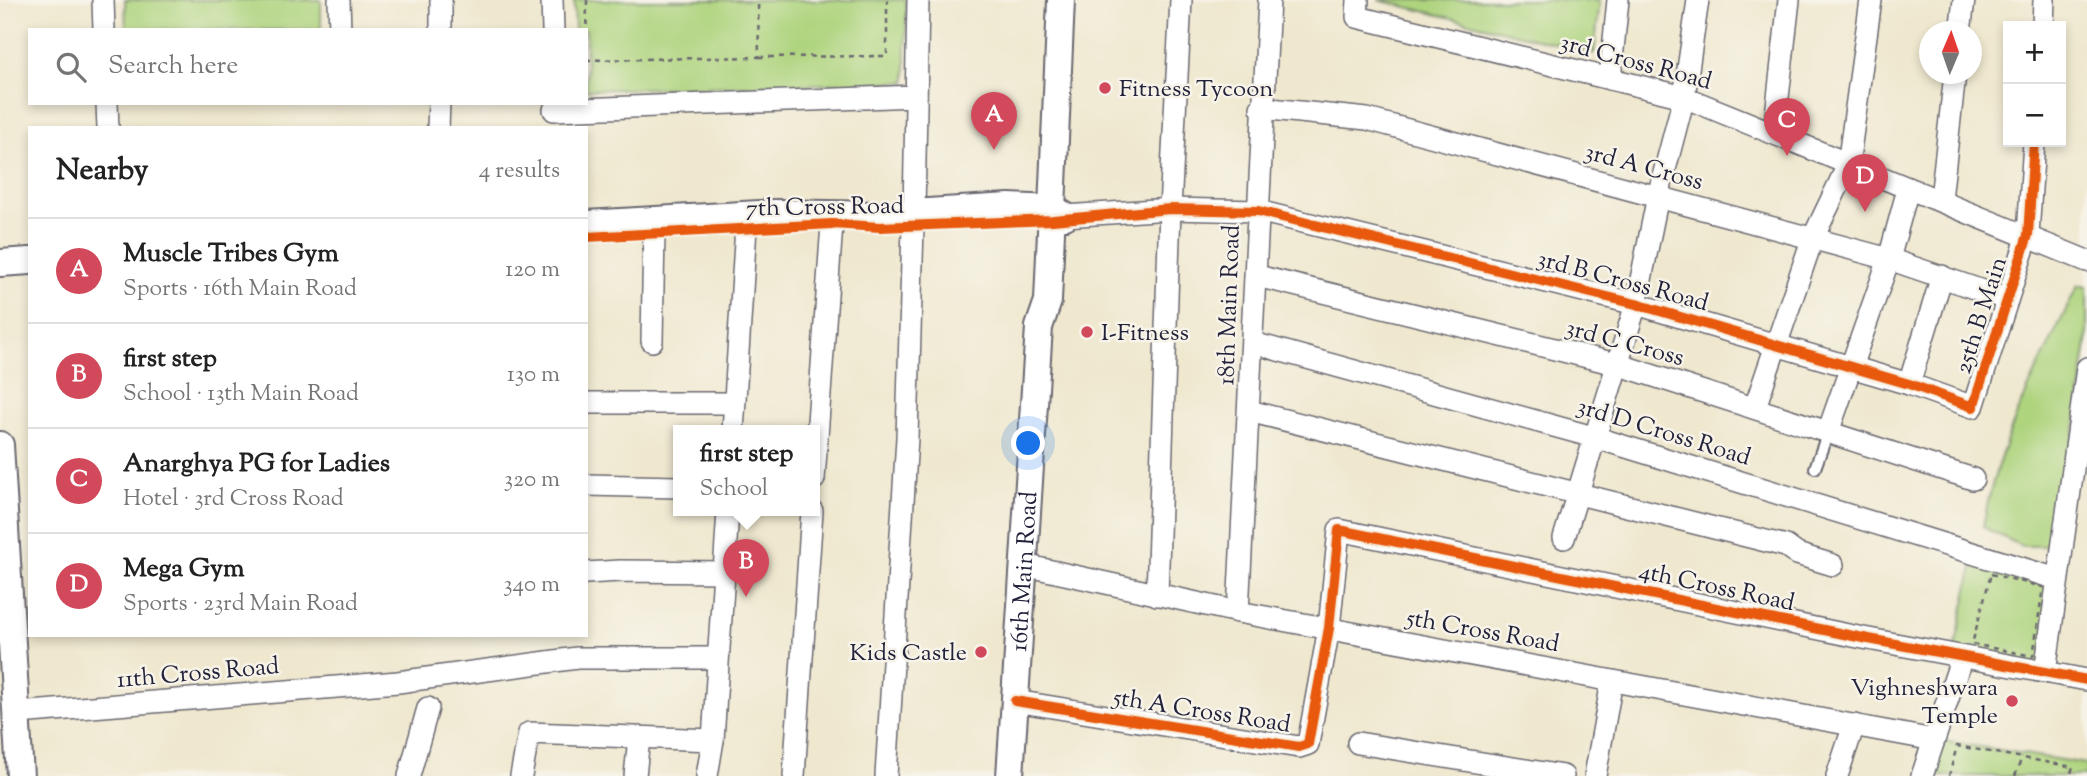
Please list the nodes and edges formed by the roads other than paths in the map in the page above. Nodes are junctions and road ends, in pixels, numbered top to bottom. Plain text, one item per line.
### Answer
1 (103, 0) edge
2 (339, 0) edge
3 (441, 0) edge
4 (552, 0) edge
5 (918, 0) edge
6 (1044, 0) edge
7 (1061, 0) edge
8 (1181, 0) edge
9 (1269, 0) edge
10 (1618, 0) edge
11 (1698, 0) edge
12 (1789, 0) edge
13 (1871, 0) edge
14 (1964, 0) edge
15 (2045, 0) edge
16 (1357, 9) edge
17 (1961, 21) edge
18 (2043, 21) edge
19 (104, 28) edge
20 (340, 28) edge
21 (441, 28) edge
22 (553, 28) edge
23 (1610, 79) junction
24 (1954, 84) edge
25 (916, 96) junction
26 (1684, 97) junction
27 (107, 105) edge
28 (439, 105) edge
29 (1261, 108) junction
30 (554, 114) edge
31 (108, 126) edge
32 (438, 126) edge
33 (1773, 133) junction
34 (2034, 147) edge
35 (1848, 165) junction
36 (1908, 188) junction
37 (1658, 196) junction
38 (1941, 199) junction
39 (1170, 209) junction
40 (1258, 211) junction
41 (1048, 215) junction
42 (913, 219) junction
43 (588, 224) edge
44 (832, 224) junction
45 (746, 227) junction
46 (654, 233) junction
47 (2028, 235) junction
48 (588, 237) edge
49 (1812, 240) junction
50 (1889, 259) junction
51 (28, 261) edge
52 (2087, 261) edge
53 (0, 262) edge
54 (28, 274) edge
55 (0, 275) edge
56 (1257, 276) junction
57 (1942, 276) junction
58 (2006, 299) junction
59 (1636, 304) junction
60 (652, 341) dead end
61 (1253, 343) junction
62 (1779, 344) junction
63 (1619, 365) junction
64 (1849, 365) junction
65 (2087, 368) edge
66 (1909, 384) junction
67 (588, 403) edge
68 (734, 403) junction
69 (1755, 407) junction
70 (1973, 407) joint
71 (1250, 411) junction
72 (733, 425) edge
73 (818, 425) edge
74 (1828, 432) junction
75 (1597, 438) junction
76 (0, 445) edge
77 (1815, 468) dead end
78 (1973, 479) dead end
79 (588, 485) edge
80 (673, 487) edge
81 (1576, 494) junction
82 (728, 516) edge
83 (812, 516) edge
84 (1564, 538) dead end
85 (4, 550) edge
86 (1024, 565) junction
87 (1833, 565) dead end
88 (724, 572) junction
89 (588, 573) edge
90 (2057, 579) junction
91 (1157, 595) junction
92 (1238, 612) junction
93 (21, 617) edge
94 (1329, 628) junction
95 (1967, 651) junction
96 (717, 658) junction
97 (2045, 672) junction
98 (2087, 680) edge
99 (1612, 681) junction
100 (1015, 701) junction
101 (428, 708) dead end
102 (18, 713) junction
103 (1854, 725) junction
104 (639, 738) junction
105 (713, 740) junction
106 (1934, 740) junction
107 (1358, 743) dead end
108 (20, 776) edge
109 (410, 776) edge
110 (521, 776) edge
111 (635, 776) edge
112 (707, 776) edge
113 (794, 776) edge
114 (886, 776) edge
115 (1010, 776) edge
116 (1563, 776) edge
117 (1595, 776) edge
118 (1837, 776) edge
119 (1923, 776) edge

1 - 19 street
2 - 20 street
3 - 21 street
4 - 22 street
5 - 25 street
6 - 41 street, 16th Main Road
7 - 41 street, 16th Main Road
8 - 39 street
9 - 29 street, 18th Main Road
10 - 23 street
11 - 26 street
12 - 33 street
13 - 35 street
14 - 17 street
15 - 18 street
16 - 23 street, 3rd Cross Road
23 - 26 street, 3rd Cross Road
24 - 38 street
25 - 30 street
25 - 42 street
26 - 33 street, 3rd Cross Road
26 - 37 street
27 - 31 street
28 - 32 street
29 - 37 street, 3rd A Cross
29 - 40 street, 18th Main Road
33 - 35 street, 3rd Cross Road
34 - 47 street, 25th B Main
35 - 36 street, 3rd Cross Road
35 - 49 street
36 - 38 street, 3rd Cross Road
36 - 50 street
37 - 49 street, 3rd A Cross
37 - 59 street
38 - 47 street, 3rd Cross Road
39 - 40 street, 7th Cross Road
39 - 41 street, 7th Cross Road
39 - 91 street
40 - 56 street, 18th Main Road
40 - 59 street, 3rd B Cross Road
41 - 42 street, 7th Cross Road
41 - 86 street, 16th Main Road
42 - 43 street, 7th Cross Road
42 - 44 street, 7th Cross Road
42 - 114 street
44 - 45 street, 7th Cross Road
44 - 73 street
45 - 46 street, 7th Cross Road
45 - 68 street
46 - 48 street, 7th Cross Road
46 - 60 street
47 - 52 street, 3rd Cross Road
47 - 58 street, 25th B Main
49 - 50 street, 3rd A Cross
49 - 62 street
50 - 57 street, 3rd A Cross
50 - 64 street
51 - 53 street
54 - 55 street
56 - 61 street, 18th Main Road
56 - 63 street, 3rd C Cross
57 - 58 street, 3rd A Cross
57 - 66 street
58 - 70 street, 25th B Main
59 - 62 street, 3rd B Cross Road
59 - 63 street
61 - 71 street, 18th Main Road
61 - 75 street, 3rd D Cross Road
62 - 64 street, 3rd B Cross Road
62 - 69 street
63 - 69 street, 3rd C Cross
63 - 75 street
64 - 66 street, 3rd B Cross Road
64 - 74 street
65 - 90 street
66 - 70 street, 3rd B Cross Road
67 - 68 street
68 - 72 street
69 - 74 street, 3rd C Cross
71 - 81 street
71 - 92 street, 18th Main Road
74 - 77 lane
74 - 78 street, 3rd C Cross
75 - 81 street
75 - 90 street, 3rd D Cross Road
76 - 85 street
79 - 80 street
81 - 84 street
81 - 87 street
82 - 88 street
83 - 113 street
85 - 93 street
86 - 91 street, 5th Cross Road
86 - 100 street, 16th Main Road
88 - 89 street
88 - 96 street
90 - 97 street
91 - 92 street, 5th Cross Road
92 - 94 street, 5th Cross Road
93 - 102 street
94 - 95 street, 4th Cross Road
94 - 99 street, 5th Cross Road
94 - 100 street, 5th A Cross Road
95 - 97 street, 4th Cross Road
95 - 106 street
96 - 102 street, 11th Cross Road
96 - 105 street
97 - 98 street, 4th Cross Road
99 - 103 street, 5th Cross Road
99 - 117 street
100 - 115 street, 16th Main Road
101 - 109 street
102 - 108 street
103 - 106 street, 5th Cross Road
103 - 118 street
104 - 105 street
104 - 110 street
104 - 111 street
105 - 112 street
106 - 119 street
107 - 116 street

